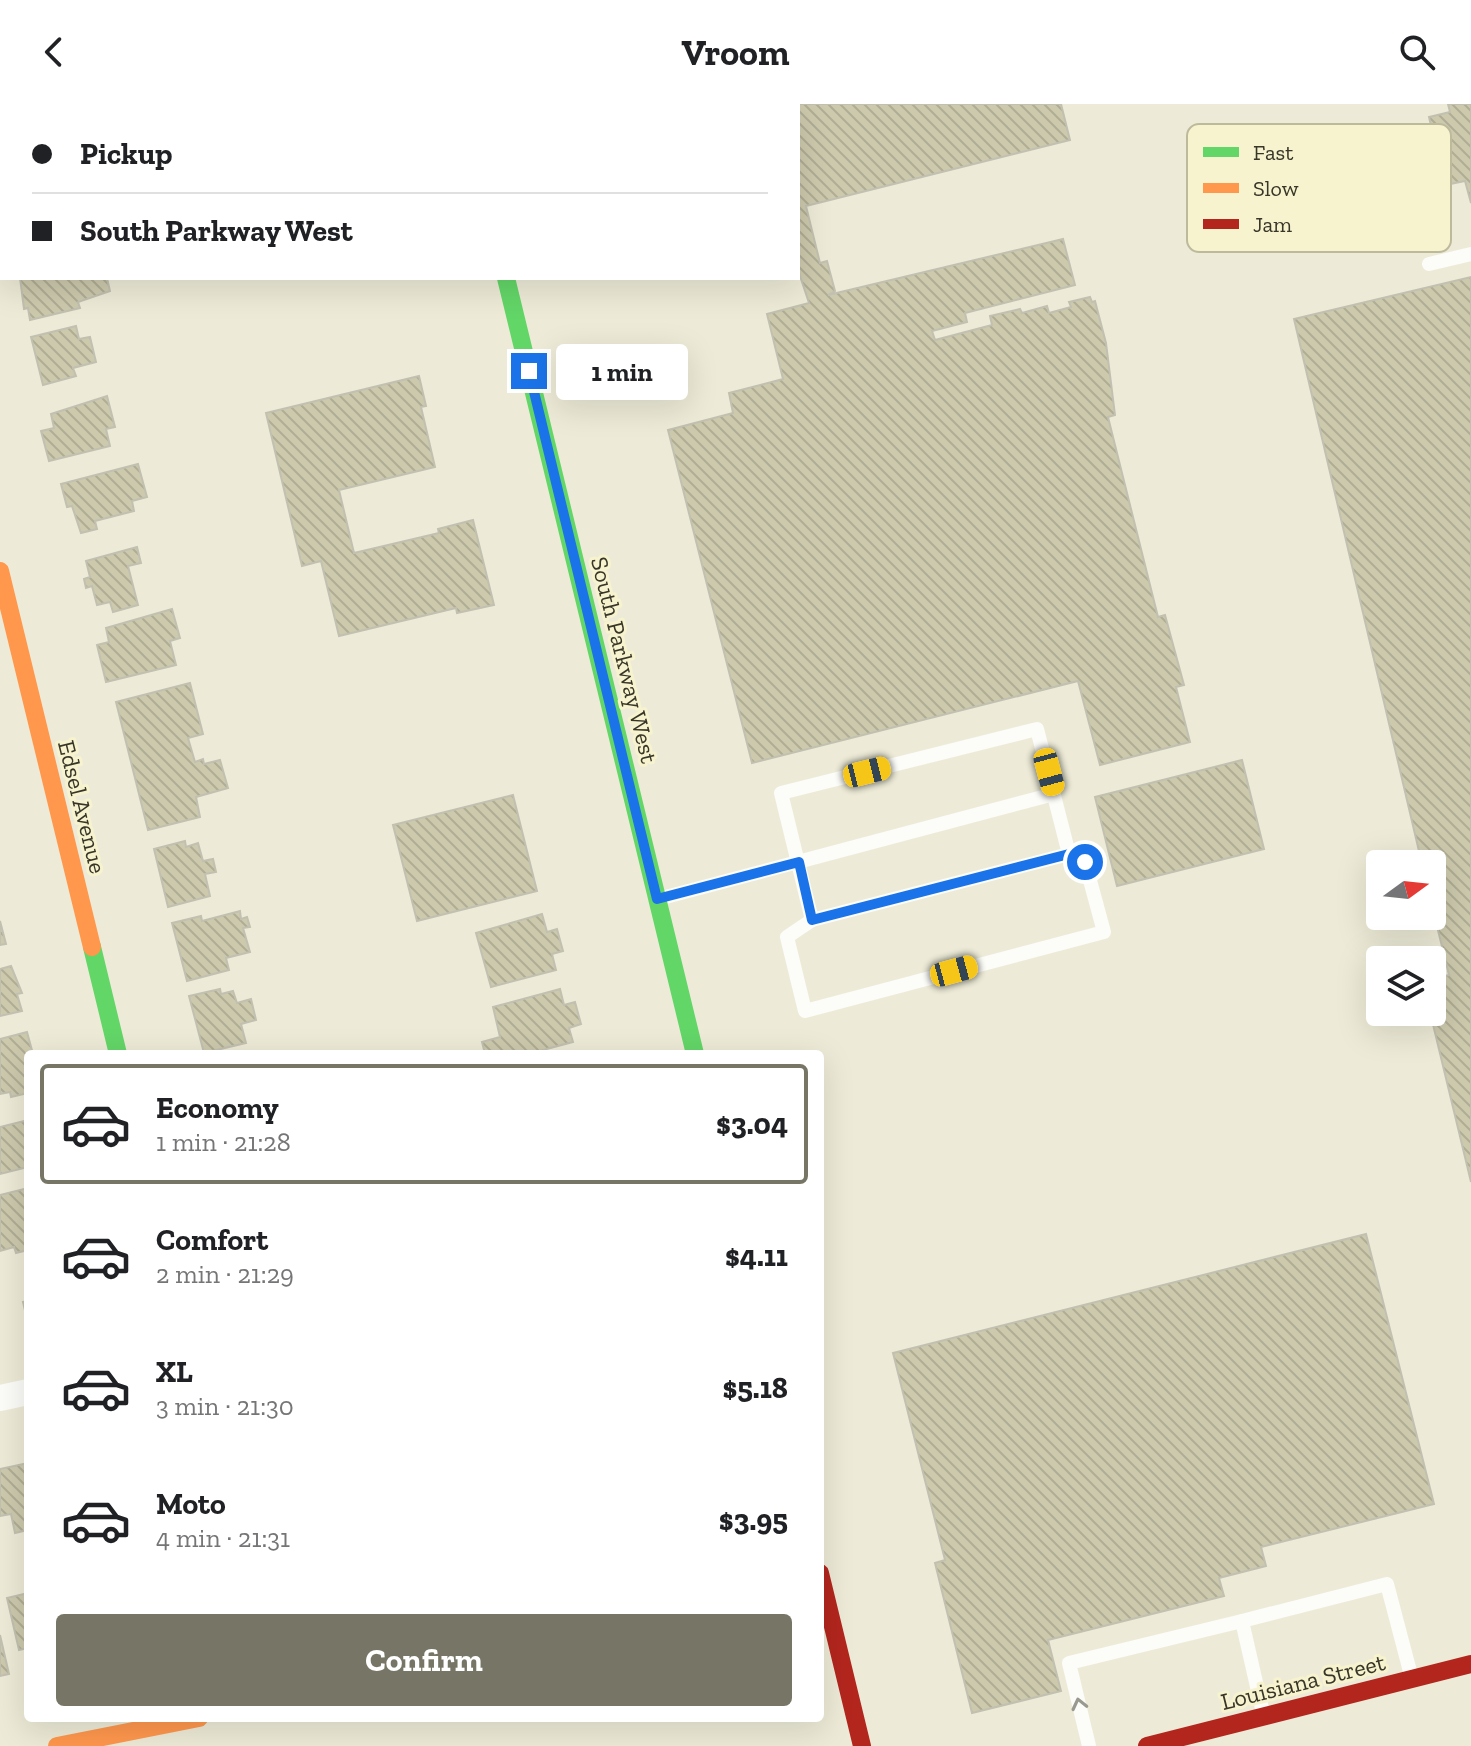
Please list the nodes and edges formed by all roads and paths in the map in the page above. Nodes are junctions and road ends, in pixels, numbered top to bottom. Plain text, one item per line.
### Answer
1 (1471, 254) edge
2 (1429, 264) dead end
3 (506, 280) edge
4 (0, 571) edge
5 (1054, 794) junction
6 (1069, 854) junction
7 (799, 862) junction
8 (657, 899) junction
9 (812, 920) junction
10 (117, 1050) edge
11 (694, 1050) edge
12 (24, 1393) edge
13 (0, 1398) edge
14 (824, 1595) edge
15 (1242, 1621) junction
16 (1471, 1664) edge
17 (1412, 1679) junction
18 (1264, 1716) junction
19 (179, 1722) edge
20 (57, 1746) edge
21 (862, 1746) edge
22 (1089, 1746) edge
23 (1147, 1746) edge

1 - 2 lane
3 - 8 street, South Parkway West
4 - 10 street, Edsel Avenue
5 - 6 lane
5 - 7 lane
5 - 7 lane
6 - 9 lane
6 - 9 lane
7 - 8 lane
7 - 9 lane
8 - 11 street, South Parkway West
12 - 13 street
14 - 21 street
15 - 17 lane
15 - 18 lane
22 -> 15 lane
16 - 17 street, Louisiana Street
17 - 18 street, Louisiana Street
18 - 23 street, Louisiana Street
19 - 20 street

